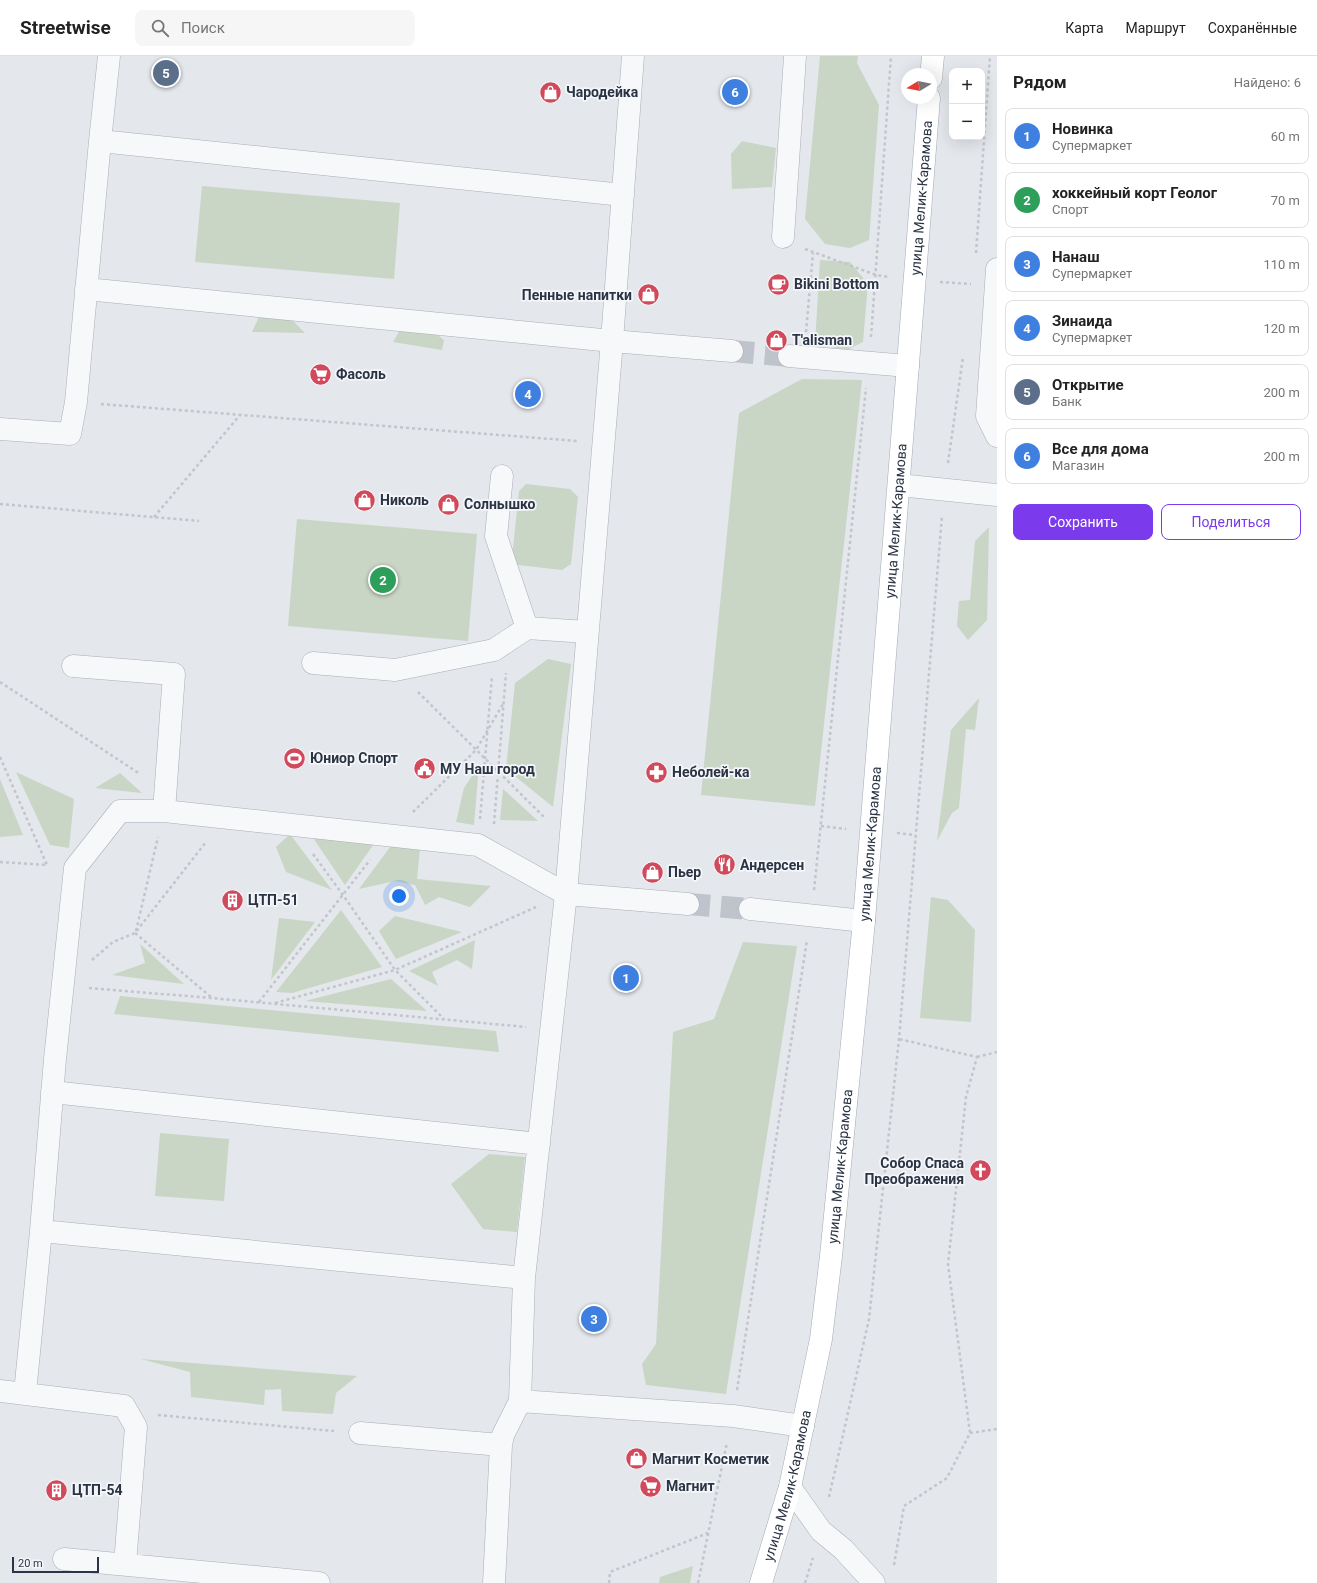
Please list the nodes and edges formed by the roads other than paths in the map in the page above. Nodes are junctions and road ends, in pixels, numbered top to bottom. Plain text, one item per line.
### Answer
1 (109, 56) edge
2 (633, 56) edge
3 (795, 56) edge
4 (933, 56) edge
5 (932, 68) edge
6 (929, 104) edge
7 (100, 140) junction
8 (623, 195) junction
9 (783, 238) road end
10 (997, 269) edge
11 (86, 289) junction
12 (612, 341) junction
13 (732, 351) tunnel mouth
14 (797, 357) tunnel mouth
15 (908, 366) junction
16 (0, 429) edge
17 (997, 436) edge
18 (502, 476) dead end
19 (899, 486) junction
20 (997, 495) edge
21 (587, 632) junction
22 (510, 639) junction
23 (313, 663) dead end
24 (73, 666) dead end
25 (165, 801) junction
26 (566, 894) junction
27 (688, 904) tunnel mouth
28 (750, 909) tunnel mouth
29 (864, 921) junction
30 (52, 1092) junction
31 (539, 1144) junction
32 (41, 1231) junction
33 (524, 1278) junction
34 (0, 1390) edge
35 (25, 1393) junction
36 (520, 1401) junction
37 (802, 1426) junction
38 (360, 1433) road end
39 (501, 1446) junction
40 (790, 1487) junction
41 (64, 1559) dead end
42 (125, 1564) junction
43 (319, 1583) edge
44 (494, 1583) edge
45 (761, 1583) edge
46 (874, 1583) edge

1 - 7 street
2 - 8 street
3 - 9 street
4 - 5 main road
6 - 15 main road, улица Мелик-Карамова
7 - 8 street
7 - 11 street
8 - 12 street
10 - 17 street
11 - 12 street
11 - 16 street
12 - 13 street
12 - 21 street
14 - 15 street
15 - 19 main road, улица Мелик-Карамова
18 - 22 street
19 - 20 street
19 - 29 main road, улица Мелик-Карамова
21 - 22 street
21 - 26 street
22 - 23 street
24 - 25 street
25 - 26 street
25 - 30 street
26 - 27 street
26 - 31 street
28 - 29 street
29 - 37 main road, улица Мелик-Карамова
30 - 31 street
30 - 32 street
31 - 33 street
32 - 33 street
32 - 35 street
33 - 36 street
34 - 35 street
35 - 42 street
36 - 37 street
36 - 39 street
37 - 40 main road, улица Мелик-Карамова
38 - 39 street
39 - 44 street
40 - 45 main road, улица Мелик-Карамова
40 - 46 street
41 - 42 street
42 - 43 street

